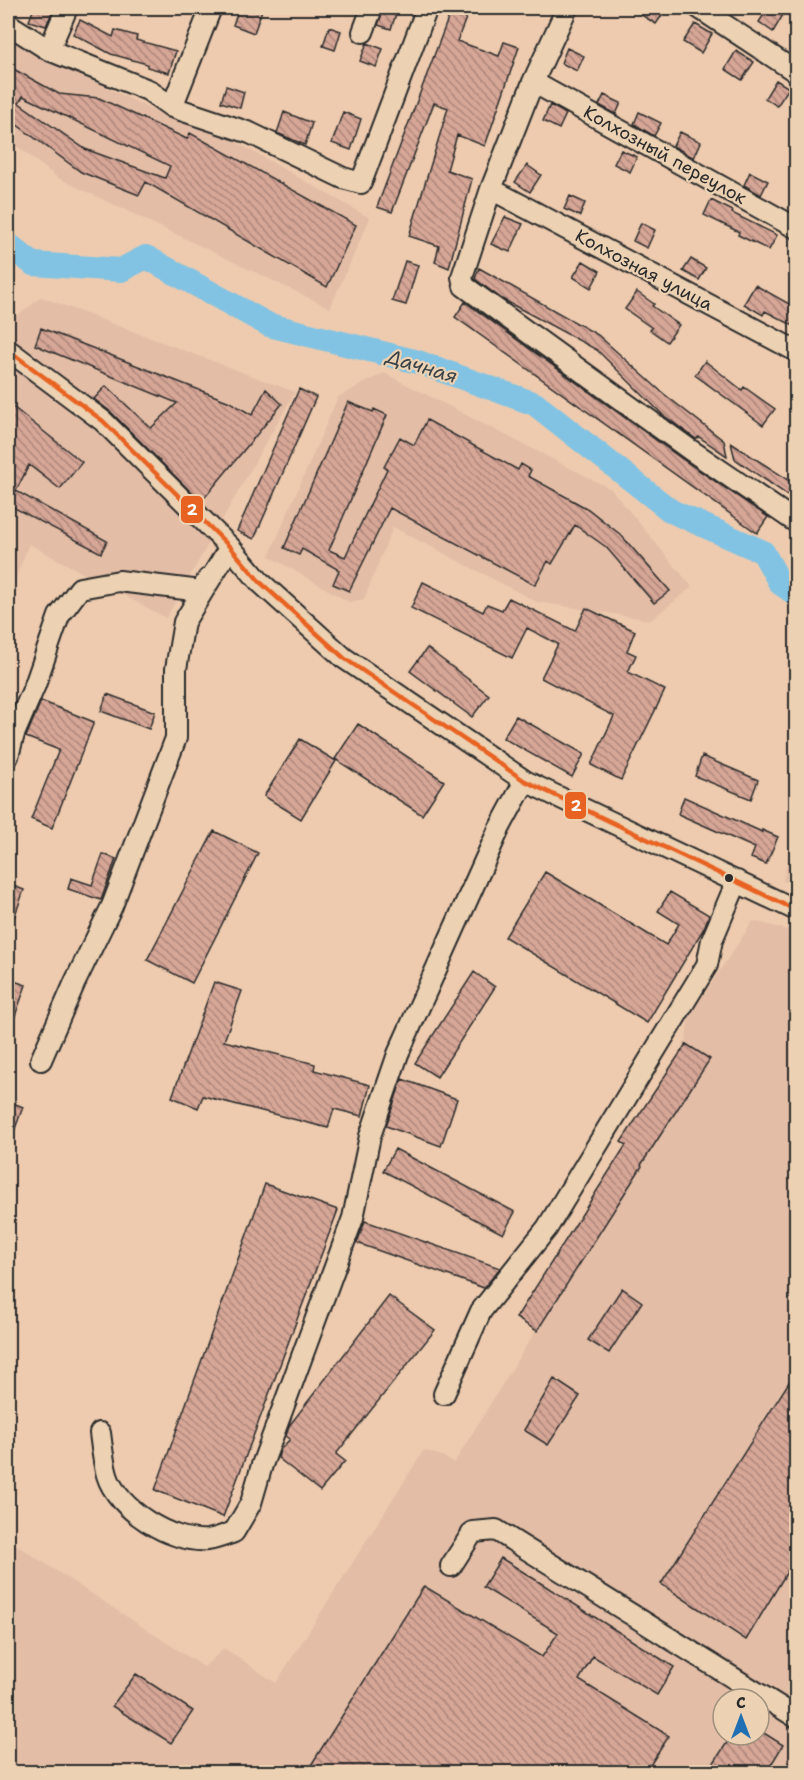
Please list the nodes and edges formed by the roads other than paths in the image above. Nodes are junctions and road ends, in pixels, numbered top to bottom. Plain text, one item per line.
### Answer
1 (67, 8) edge
2 (211, 8) edge
3 (372, 8) edge
4 (427, 8) edge
5 (567, 8) edge
6 (699, 8) edge
7 (8, 24) edge
8 (363, 32) dead end
9 (50, 50) junction
10 (796, 72) edge
11 (533, 82) junction
12 (172, 107) junction
13 (491, 189) junction
14 (796, 228) edge
15 (8, 350) edge
16 (796, 351) edge
17 (796, 522) edge
18 (230, 547) junction
19 (8, 756) edge
20 (525, 782) junction
21 (737, 881) junction
22 (796, 910) edge
23 (41, 1060) dead end
24 (444, 1394) dead end
25 (100, 1433) dead end
26 (451, 1566) dead end
27 (796, 1717) edge

1 - 9 street
2 - 12 street
3 - 8 street
4 - 12 street
5 - 11 street
6 - 10 street
7 - 9 street
9 - 12 street
11 - 13 street
11 - 14 street, Колхозный переулок
13 - 16 street, Колхозная улица
13 - 17 street
15 - 18 street
18 - 19 street
18 - 20 street
18 - 23 street
20 - 21 street
20 - 25 street
21 - 22 street
21 - 24 street
26 - 27 street

